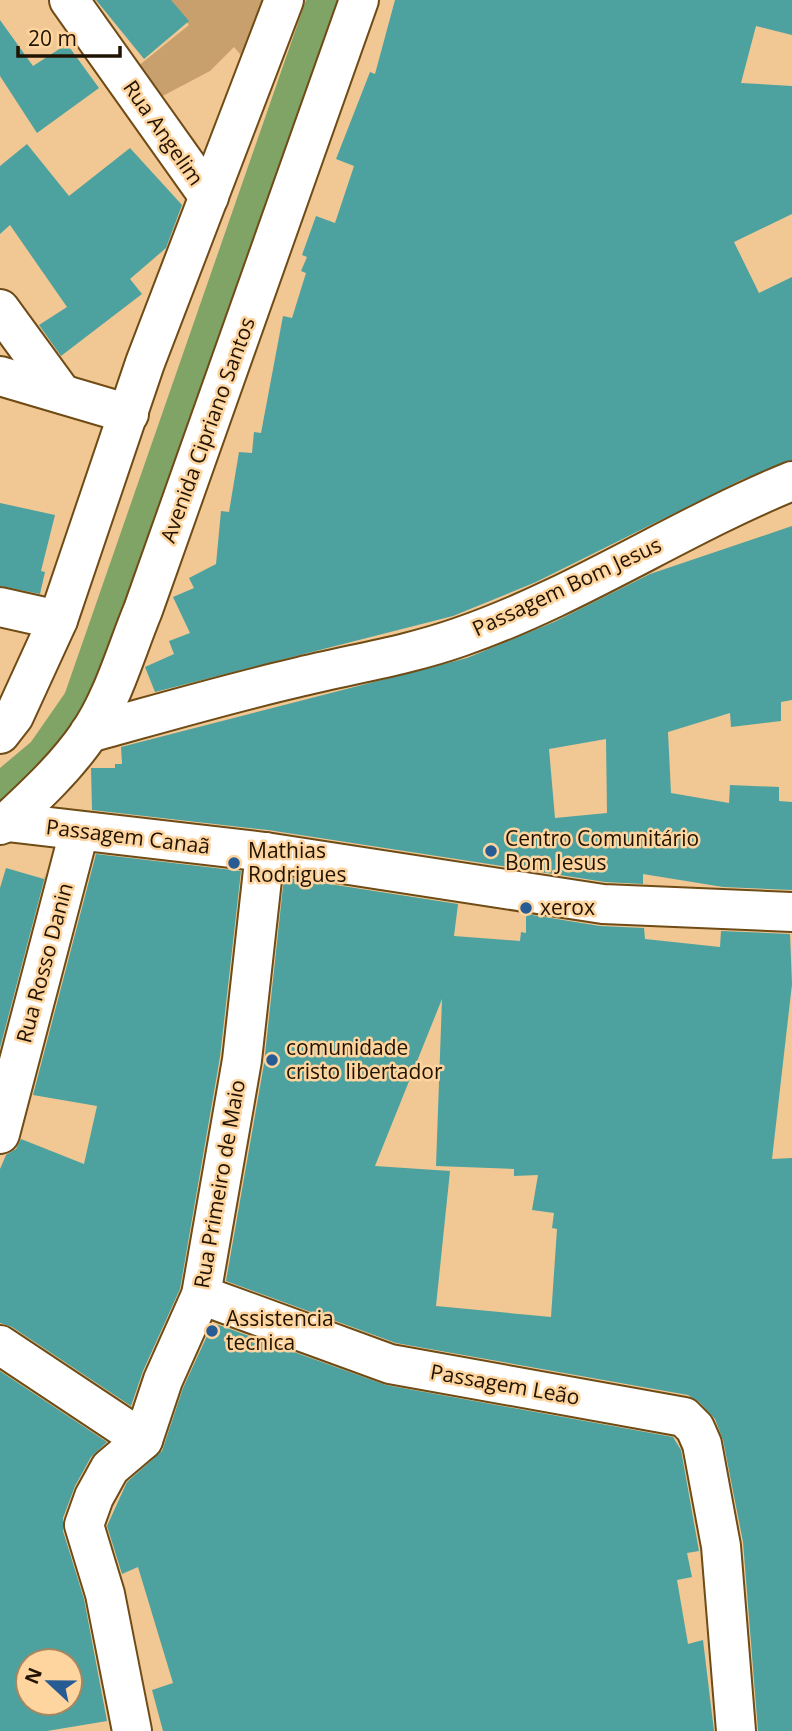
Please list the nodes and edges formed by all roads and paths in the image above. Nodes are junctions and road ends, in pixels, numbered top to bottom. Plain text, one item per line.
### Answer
1 (69, 0) edge
2 (284, 0) edge
3 (359, 0) edge
4 (209, 197) junction
5 (0, 309) edge
6 (0, 376) edge
7 (62, 394) junction
8 (129, 414) junction
9 (792, 481) edge
10 (0, 607) edge
11 (58, 620) junction
12 (89, 733) junction
13 (0, 734) edge
14 (3, 824) edge
15 (79, 832) junction
16 (265, 852) junction
17 (792, 912) edge
18 (0, 1134) edge
19 (201, 1295) junction
20 (0, 1345) edge
21 (143, 1440) junction
22 (132, 1731) edge
23 (736, 1731) edge

1 - 4 street, Rua Angelim
2 - 4 street
3 - 12 street, Avenida Cipriano Santos
4 - 8 street
5 - 7 street
6 - 7 street
7 - 8 street
8 - 11 street
9 - 12 street, Passagem Bom Jesus
10 - 11 street
11 - 13 street
12 - 14 street, Avenida Cipriano Santos
14 - 15 street, Passagem Canaã
15 - 16 street, Passagem Canaã
15 - 18 street, Rua Rosso Danin
16 - 17 street, Passagem Canaã
16 - 19 street, Rua Primeiro de Maio
19 - 21 street, Rua Primeiro de Maio
19 - 23 street, Passagem Leão
20 - 21 street
21 - 22 street

